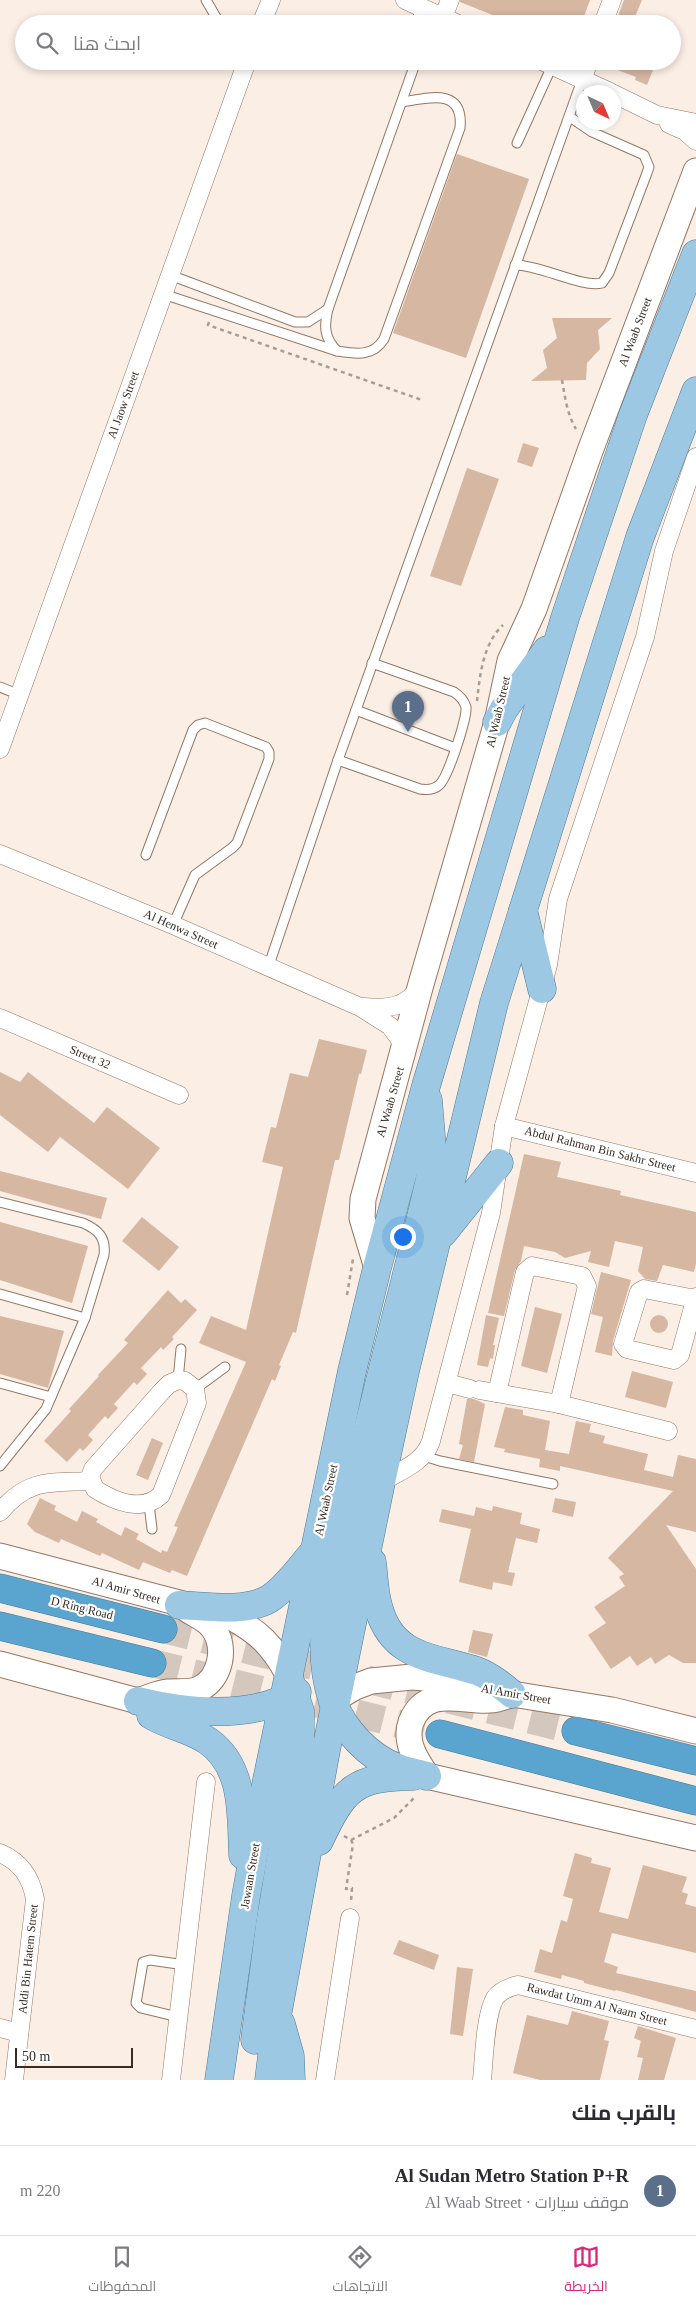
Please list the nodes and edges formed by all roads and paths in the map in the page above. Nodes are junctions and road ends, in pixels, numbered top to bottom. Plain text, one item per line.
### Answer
1 (206, 0) edge
2 (271, 0) edge
3 (450, 0) edge
4 (612, 0) edge
5 (411, 3) edge
6 (215, 15) edge
7 (265, 15) edge
8 (416, 15) edge
9 (439, 15) edge
10 (450, 15) edge
11 (606, 15) edge
12 (244, 70) edge
13 (413, 70) edge
14 (545, 70) edge
15 (560, 70) edge
16 (585, 70) edge
17 (582, 80) junction
18 (594, 85) edge
19 (621, 97) edge
20 (402, 102) junction
21 (657, 115) junction
22 (570, 116) junction
23 (696, 123) edge
24 (696, 141) edge
25 (517, 143) dead end
26 (696, 171) edge
27 (696, 254) edge
28 (515, 265) junction
29 (170, 276) junction
30 (163, 294) junction
31 (328, 309) junction
32 (213, 311) junction
33 (337, 351) junction
34 (562, 380) dead end
35 (696, 391) edge
36 (422, 400) dead end
37 (590, 451) junction
38 (696, 457) edge
39 (565, 618) junction
40 (372, 663) junction
41 (0, 687) edge
42 (20, 695) junction
43 (356, 710) junction
44 (498, 722) junction
45 (455, 748) junction
46 (0, 749) edge
47 (338, 760) junction
48 (0, 854) edge
49 (146, 855) dead end
50 (522, 908) junction
51 (173, 925) junction
52 (268, 968) junction
53 (421, 984) junction
54 (542, 989) junction
55 (360, 1007) junction
56 (0, 1018) edge
57 (404, 1051) junction
58 (426, 1086) junction
59 (179, 1095) dead end
60 (504, 1126) junction
61 (499, 1163) junction
62 (696, 1173) edge
63 (0, 1202) edge
64 (438, 1240) junction
65 (353, 1255) dead end
66 (377, 1268) junction
67 (0, 1294) edge
68 (696, 1298) edge
69 (346, 1301) dead end
70 (85, 1318) junction
71 (181, 1349) dead end
72 (225, 1367) dead end
73 (178, 1380) junction
74 (0, 1383) edge
75 (447, 1383) junction
76 (195, 1389) junction
77 (497, 1393) junction
78 (52, 1397) junction
79 (559, 1404) junction
80 (668, 1431) dead end
81 (424, 1456) junction
82 (0, 1466) edge
83 (91, 1482) junction
84 (381, 1482) junction
85 (553, 1484) dead end
86 (149, 1504) junction
87 (0, 1512) edge
88 (152, 1529) dead end
89 (370, 1537) junction
90 (315, 1551) junction
91 (0, 1556) edge
92 (0, 1588) edge
93 (180, 1605) junction
94 (354, 1617) junction
95 (0, 1626) edge
96 (163, 1629) tunnel mouth
97 (152, 1663) tunnel mouth
98 (0, 1664) edge
99 (326, 1669) junction
100 (289, 1689) junction
101 (512, 1694) junction
102 (138, 1701) junction
103 (336, 1702) junction
104 (301, 1730) junction
105 (576, 1730) tunnel mouth
106 (696, 1731) edge
107 (440, 1734) tunnel mouth
108 (696, 1761) edge
109 (267, 1780) junction
110 (206, 1782) dead end
111 (418, 1784) junction
112 (696, 1801) edge
113 (337, 1834) dead end
114 (696, 1838) edge
115 (351, 1840) junction
116 (0, 1853) edge
117 (304, 1872) junction
118 (246, 1896) junction
119 (350, 1918) joint
120 (184, 1965) junction
121 (178, 2016) junction
122 (277, 2016) junction
123 (0, 2028) edge
124 (696, 2029) edge
125 (19, 2033) junction
126 (14, 2080) edge
127 (171, 2080) edge
128 (219, 2080) edge
129 (250, 2080) edge
130 (269, 2080) edge
131 (291, 2080) edge
132 (325, 2080) edge
133 (482, 2080) edge

1 - 6 lane
2 - 7 street
3 - 10 street
4 - 11 street
5 - 8 lane
5 - 9 street
12 - 29 street, Al Jaow Street
13 - 20 lane
14 - 25 lane
15 - 17 street
16 - 17 street
17 - 18 street
17 - 22 lane
19 - 21 street
20 - 31 lane
20 - 33 lane
21 - 23 street
21 - 24 street
22 - 28 lane
22 - 28 lane
26 - 37 main road, Al Waab Street
27 - 39 main road, Al Waab Street
28 - 40 lane
29 - 30 street, Al Jaow Street
29 - 31 lane
30 - 32 lane
30 - 42 street, Al Jaow Street
31 - 33 lane
32 - 33 lane
32 - 36 path
34 - 37 path
35 - 50 main road
37 - 44 main road, Al Waab Street
38 - 54 street
39 - 44 main road
39 - 58 main road, Al Waab Street
40 - 43 lane
40 - 45 lane
41 - 42 lane
42 - 46 street, Al Jaow Street
43 - 45 lane
43 - 47 lane
44 - 53 main road, Al Waab Street
45 - 47 lane
47 - 52 lane
48 - 51 street, Al Henwa Street
49 - 51 lane
50 - 54 main road
50 - 64 main road
51 - 52 street, Al Henwa Street
52 - 55 street, Al Henwa Street
53 - 55 street, Al Henwa Street
53 - 57 main road, Al Waab Street
54 - 60 street
55 - 57 street, Al Henwa Street
56 - 59 street, Street 32
57 - 66 main road, Al Waab Street
58 - 66 main road, Al Waab Street
58 - 99 main road
60 - 61 street
60 - 62 street, Abdul Rahman Bin Sakhr Street
61 - 64 main road
61 - 75 street
63 - 70 lane
64 - 84 main road
65 - 69 path
66 - 90 main road, Al Waab Street
67 - 70 lane
68 - 68 street
70 - 78 lane
71 - 73 lane
72 - 76 lane
73 - 76 street
73 - 83 street
74 - 78 lane
75 - 77 street
75 - 81 street
76 - 86 street
77 - 79 street
77 - 79 street
78 - 82 lane
79 - 80 street
81 - 84 street
81 - 85 lane
83 - 86 street
83 - 87 street
84 - 89 main road
86 - 88 lane
89 - 94 main road
89 - 101 main road
90 - 93 main road
90 - 100 main road, Al Waab Street
91 - 93 main road, Al Amir Street
92 - 96 highway, D Ring Road
93 - 100 main road, Al Amir Street
93 - 102 main road
94 - 99 main road
94 - 103 main road
95 - 97 highway
98 - 102 main road
99 - 100 main road
99 - 103 main road
100 - 102 main road
100 - 104 main road
100 - 109 main road, Jawaan Street
101 - 103 main road, Al Amir Street
101 - 106 main road, Al Amir Street
101 - 111 main road
102 - 118 main road
103 - 104 main road
103 - 111 main road
103 - 117 main road
104 - 109 main road
104 - 129 main road
105 - 108 highway
107 - 112 highway
109 - 118 main road, Jawaan Street
110 - 120 street
111 - 114 main road
111 - 115 path
111 - 117 main road
113 - 115 path
115 - 119 path
116 - 125 street, Addi Bin Hatem Street
117 - 122 main road
118 - 128 main road, Jawaan Street
119 - 132 street
120 - 121 street
120 - 121 lane
121 - 127 street
122 - 130 main road
122 - 131 main road
123 - 125 street
124 - 133 street, Rawdat Umm Al Naam Street
125 - 126 street, Addi Bin Hatem Street

